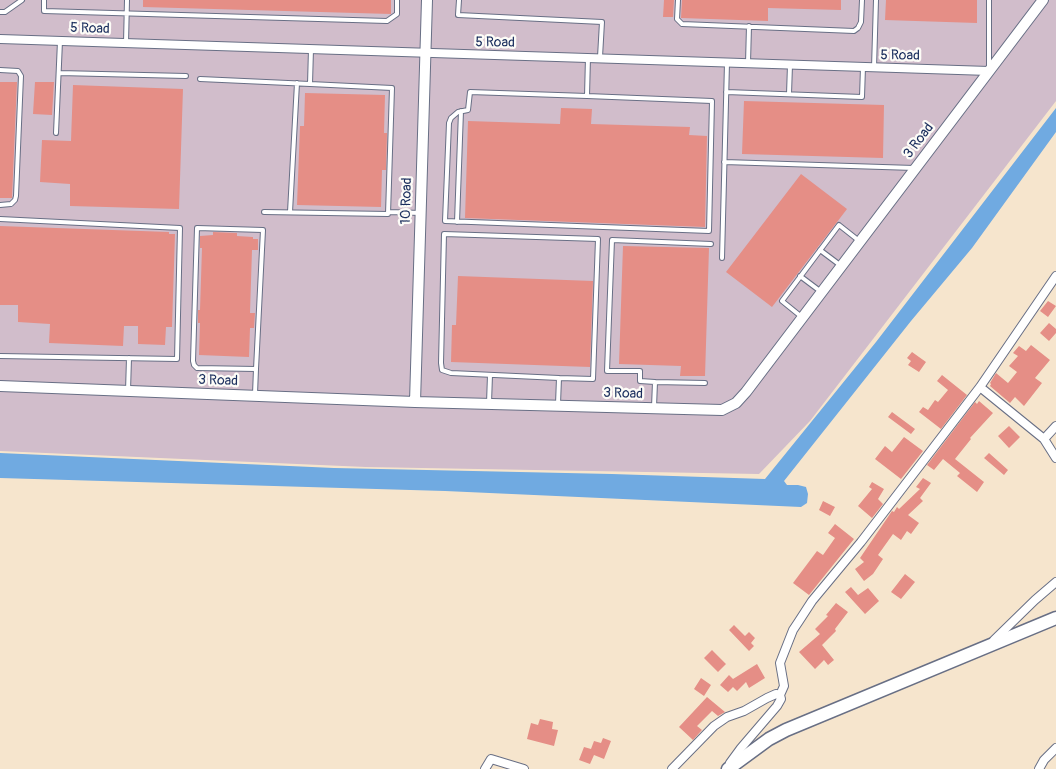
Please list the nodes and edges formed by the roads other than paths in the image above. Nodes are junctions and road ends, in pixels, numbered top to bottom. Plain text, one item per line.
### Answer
1 (22, 0) edge
2 (44, 0) edge
3 (127, 0) edge
4 (397, 0) edge
5 (427, 0) edge
6 (458, 0) edge
7 (678, 0) edge
8 (862, 0) edge
9 (876, 0) edge
10 (990, 0) edge
11 (1043, 0) edge
12 (0, 12) edge
13 (126, 13) junction
14 (749, 26) junction
15 (0, 39) edge
16 (60, 41) junction
17 (126, 43) junction
18 (311, 49) junction
19 (425, 54) junction
20 (588, 57) junction
21 (600, 57) junction
22 (727, 63) junction
23 (748, 64) junction
24 (790, 65) junction
25 (863, 67) junction
26 (874, 68) junction
27 (0, 70) edge
28 (989, 71) junction
29 (58, 73) junction
30 (186, 76) dead end
31 (200, 79) dead end
32 (297, 83) junction
33 (310, 84) junction
34 (726, 92) junction
35 (789, 94) junction
36 (586, 96) junction
37 (461, 111) junction
38 (56, 133) dead end
39 (724, 162) junction
40 (448, 164) junction
41 (459, 165) junction
42 (915, 168) junction
43 (0, 205) edge
44 (264, 212) dead end
45 (290, 212) junction
46 (388, 212) junction
47 (421, 213) junction
48 (0, 219) edge
49 (457, 222) junction
50 (860, 242) junction
51 (711, 244) dead end
52 (820, 250) junction
53 (722, 258) dead end
54 (842, 266) junction
55 (800, 276) junction
56 (1056, 276) edge
57 (822, 292) junction
58 (803, 318) junction
59 (0, 356) edge
60 (129, 358) junction
61 (256, 369) junction
62 (490, 375) junction
63 (559, 378) junction
64 (655, 382) junction
65 (705, 383) dead end
66 (0, 386) edge
67 (980, 387) junction
68 (128, 392) junction
69 (255, 396) junction
70 (415, 402) junction
71 (489, 404) junction
72 (558, 406) junction
73 (654, 409) junction
74 (1056, 426) edge
75 (1044, 439) junction
76 (1056, 458) edge
77 (1056, 582) edge
78 (1056, 618) edge
79 (985, 649) junction
80 (780, 695) junction
81 (1056, 748) edge
82 (485, 769) edge
83 (524, 769) edge
84 (672, 769) edge
85 (727, 769) edge
86 (1039, 769) edge

1 - 12 lane
2 - 13 lane
3 - 13 lane
4 - 13 lane
5 - 19 street, 10 Road
6 - 21 lane
7 - 14 lane
8 - 14 lane
9 - 26 lane
10 - 28 lane
11 - 28 street, 3 Road
13 - 17 lane
14 - 23 lane
15 - 16 street, 5 Road
16 - 17 street, 5 Road
16 - 29 lane
17 - 18 street, 5 Road
18 - 19 street, 5 Road
18 - 33 lane
19 - 20 street, 5 Road
19 - 47 street, 10 Road
20 - 21 street, 5 Road
20 - 36 lane
21 - 22 street, 5 Road
22 - 23 street, 5 Road
22 - 34 lane
23 - 24 street, 5 Road
24 - 25 street, 5 Road
24 - 35 lane
25 - 26 street, 5 Road
25 - 35 lane
26 - 28 street, 5 Road
27 - 43 lane
28 - 42 street, 3 Road
29 - 30 lane
29 - 38 lane
31 - 32 lane
32 - 33 lane
32 - 45 lane
33 - 46 lane
34 - 35 lane
34 - 39 lane
36 - 37 lane
36 - 49 lane
37 - 40 lane
37 - 41 lane
39 - 42 lane
39 - 53 lane
40 - 41 lane
40 - 49 lane
41 - 49 lane
42 - 50 street, 3 Road
44 - 45 lane
45 - 46 lane
46 - 47 lane
47 - 70 street, 10 Road
48 - 60 lane
50 - 52 lane
50 - 54 street, 3 Road
51 - 64 lane
52 - 54 lane
52 - 55 lane
54 - 57 street, 3 Road
55 - 57 lane
55 - 58 lane
56 - 67 street
57 - 58 street, 3 Road
58 - 73 street, 3 Road
59 - 60 lane
60 - 68 lane
61 - 61 lane
61 - 69 lane
62 - 63 lane
62 - 63 lane
62 - 71 lane
63 - 72 lane
64 - 65 lane
64 - 73 lane
66 - 68 street, 3 Road
67 - 75 street
67 - 80 street
68 - 69 street, 3 Road
69 - 70 street, 3 Road
70 - 71 street, 3 Road
71 - 72 street, 3 Road
72 - 73 street, 3 Road
74 - 75 street
75 - 76 street
77 - 79 street
78 - 79 main road
79 - 85 main road
80 - 84 street
80 - 85 street
81 - 86 street
82 - 83 street

